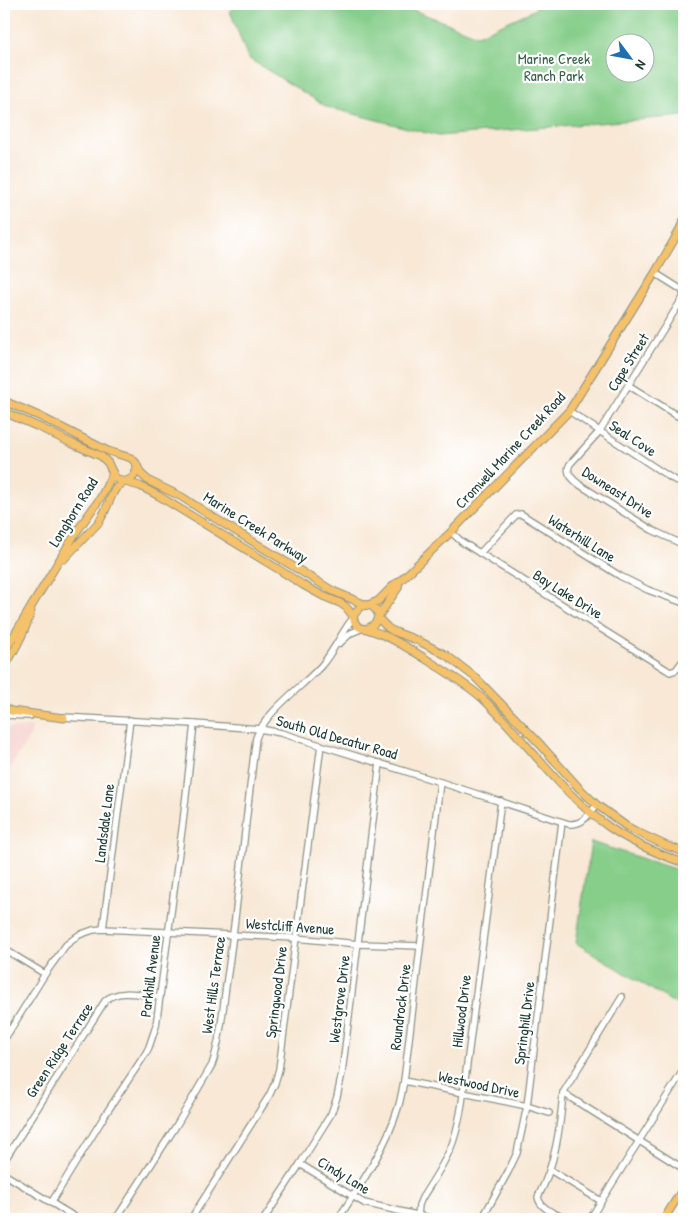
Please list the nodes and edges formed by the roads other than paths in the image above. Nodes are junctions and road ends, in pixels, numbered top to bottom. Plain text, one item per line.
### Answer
1 (684, 220) edge
2 (655, 273) junction
3 (628, 385) junction
4 (4, 401) edge
5 (4, 412) edge
6 (569, 412) junction
7 (684, 420) edge
8 (599, 432) junction
9 (126, 457) junction
10 (137, 467) junction
11 (568, 469) joint
12 (113, 472) junction
13 (125, 481) junction
14 (684, 484) edge
15 (451, 532) junction
16 (684, 545) edge
17 (480, 553) junction
18 (56, 566) junction
19 (399, 582) junction
20 (33, 603) junction
21 (684, 603) edge
22 (367, 605) junction
23 (353, 617) junction
24 (378, 617) junction
25 (365, 628) junction
26 (337, 644) junction
27 (4, 652) edge
28 (684, 659) edge
29 (4, 668) edge
30 (490, 691) junction
31 (482, 698) junction
32 (4, 708) edge
33 (4, 715) edge
34 (64, 718) junction
35 (130, 720) junction
36 (194, 724) junction
37 (260, 729) junction
38 (321, 744) junction
39 (380, 763) junction
40 (440, 782) junction
41 (501, 802) junction
42 (597, 805) junction
43 (590, 813) junction
44 (562, 822) junction
45 (684, 852) edge
46 (684, 863) edge
47 (103, 929) junction
48 (168, 932) junction
49 (233, 935) junction
50 (295, 938) junction
51 (359, 944) junction
52 (420, 946) junction
53 (4, 948) edge
54 (45, 974) junction
55 (160, 997) junction
56 (622, 997) dead end
57 (4, 1026) edge
58 (10, 1030) junction
59 (4, 1040) edge
60 (684, 1069) edge
61 (404, 1081) junction
62 (464, 1093) junction
63 (563, 1093) junction
64 (527, 1106) junction
65 (549, 1113) dead end
66 (639, 1141) junction
67 (4, 1161) edge
68 (300, 1164) junction
69 (684, 1169) edge
70 (550, 1170) junction
71 (4, 1174) edge
72 (684, 1187) edge
73 (353, 1197) junction
74 (601, 1201) junction
75 (51, 1203) junction
76 (418, 1216) junction
77 (78, 1219) edge
78 (116, 1219) edge
79 (192, 1219) edge
80 (264, 1219) edge
81 (338, 1219) edge
82 (434, 1219) edge
83 (482, 1219) edge
84 (566, 1219) edge
85 (590, 1219) edge
86 (664, 1219) edge

1 - 2 main road, Cromwell Marine Creek Road
2 - 3 street, Cape Street
2 - 6 main road, Cromwell Marine Creek Road
3 - 7 street
3 - 8 street, Cape Street
4 - 9 main road
5 - 12 main road
6 - 8 street, Seal Cove
6 - 15 main road, Cromwell Marine Creek Road
8 - 11 street, Cape Street
8 - 14 street, Seal Cove
9 - 10 main road
9 - 12 main road
10 - 13 main road
10 - 22 main road, Marine Creek Parkway
11 - 16 street, Downeast Drive
12 - 13 main road
12 - 18 main road, Longhorn Road
13 - 18 main road, Longhorn Road
13 - 23 main road, Marine Creek Parkway
15 - 17 street, Bay Lake Drive
15 - 19 main road, Cromwell Marine Creek Road
17 - 21 street, Waterhill Lane
17 - 28 street, Bay Lake Drive
18 - 20 main road, Longhorn Road
19 - 22 main road, Cromwell Marine Creek Road
19 - 24 main road, Cromwell Marine Creek Road
20 - 27 main road, Longhorn Road
20 - 29 main road, Longhorn Road
22 - 23 main road
22 - 24 main road
23 - 25 main road
23 - 26 street
24 - 25 main road
24 - 30 main road
25 - 26 street
25 - 31 main road
26 - 37 street
30 - 31 main road
30 - 42 main road
31 - 43 main road
32 - 34 main road
33 - 34 street, South Old Decatur Road
34 - 35 street, South Old Decatur Road
35 - 36 street, South Old Decatur Road
35 - 47 street, Landsdale Lane
36 - 37 street, South Old Decatur Road
36 - 48 street, Parkhill Avenue
37 - 38 street, South Old Decatur Road
37 - 49 street, West Hills Terrace
38 - 39 street, South Old Decatur Road
38 - 50 street, Springwood Drive
39 - 40 street, South Old Decatur Road
39 - 51 street, Westgrove Drive
40 - 41 street, South Old Decatur Road
40 - 52 street, Roundrock Drive
41 - 44 street, South Old Decatur Road
41 - 62 street, Hillwood Drive
42 - 43 street
42 - 45 main road
43 - 44 street, South Old Decatur Road
43 - 46 main road
44 - 64 street, Springhill Drive
47 - 48 street, Westcliff Avenue
47 - 54 street, Westcliff Avenue
48 - 49 street, Westcliff Avenue
48 - 55 street, Parkhill Avenue
49 - 50 street, Westcliff Avenue
49 - 78 street, West Hills Terrace
50 - 51 street, Westcliff Avenue
50 - 79 street, Springwood Drive
51 - 52 street, Westcliff Avenue
51 - 68 street, Westgrove Drive
52 - 61 street, Roundrock Drive
53 - 54 street
54 - 58 street, Westcliff Avenue
55 - 67 street, Green Ridge Terrace
55 - 75 street, Parkhill Avenue
56 - 63 street
57 - 58 street
58 - 59 street, Westcliff Avenue
60 - 66 street
61 - 62 street, Westwood Drive
61 - 73 street, Roundrock Drive
62 - 64 street, Westwood Drive
62 - 76 street, Hillwood Drive
63 - 66 street
63 - 70 street
64 - 65 street, Westwood Drive
64 - 83 street, Springhill Drive
66 - 69 street
66 - 74 street
68 - 73 street, Cindy Lane
68 - 80 street, Westgrove Drive
70 - 74 street
70 - 84 street
71 - 75 street
72 - 86 main road
73 - 76 street, Cindy Lane
73 - 81 street, Roundrock Drive
74 - 85 street
75 - 77 street
76 - 82 street, Cindy Lane

